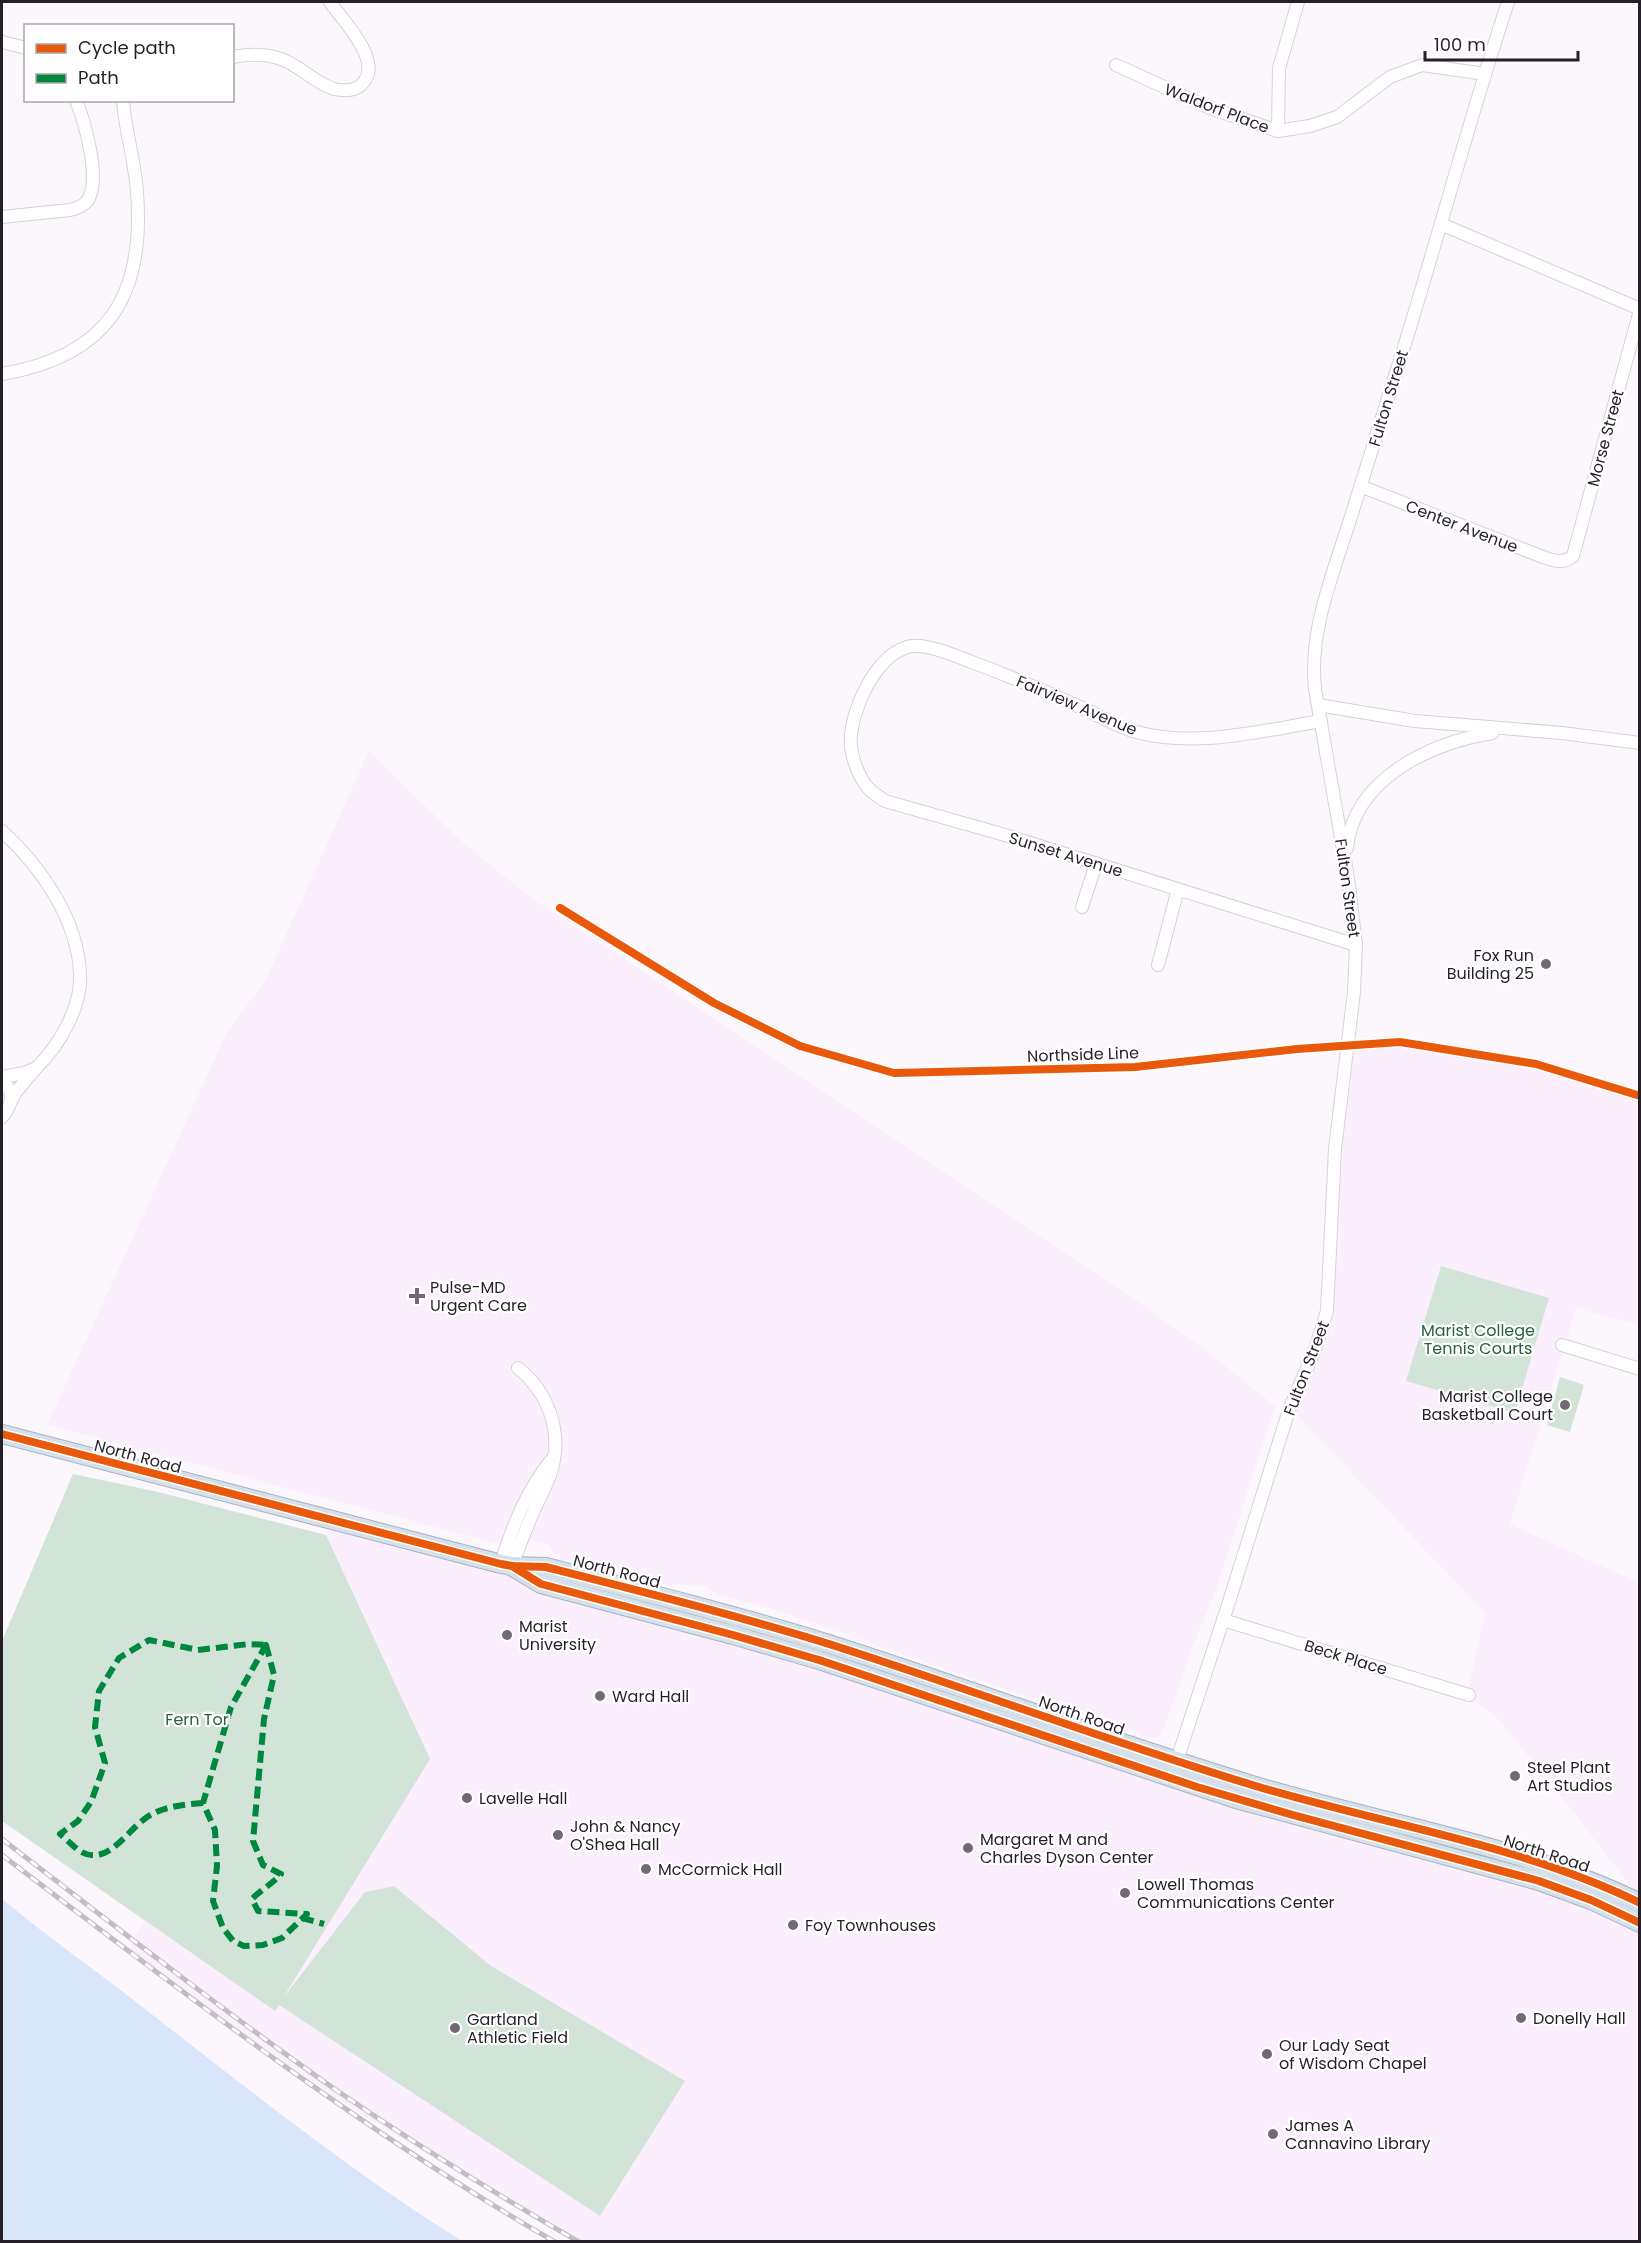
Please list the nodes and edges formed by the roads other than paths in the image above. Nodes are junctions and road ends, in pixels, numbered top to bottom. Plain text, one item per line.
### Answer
1 (330, 2) edge
2 (1298, 2) edge
3 (1508, 2) edge
4 (2, 42) edge
5 (24, 48) edge
6 (234, 57) edge
7 (1116, 65) dead end
8 (1485, 74) junction
9 (77, 102) edge
10 (123, 102) edge
11 (1278, 131) junction
12 (2, 217) edge
13 (1441, 224) junction
14 (1640, 310) edge
15 (2, 374) edge
16 (1360, 486) junction
17 (1565, 561) joint
18 (861, 699) joint
19 (1318, 705) junction
20 (1321, 721) junction
21 (1528, 730) junction
22 (1640, 743) edge
23 (2, 831) edge
24 (1096, 864) junction
25 (1347, 870) junction
26 (1178, 889) junction
27 (1082, 907) dead end
28 (1356, 945) junction
29 (1158, 965) dead end
30 (36, 1068) junction
31 (2, 1078) edge
32 (10, 1103) junction
33 (2, 1117) edge
34 (1562, 1345) dead end
35 (518, 1368) dead end
36 (1640, 1369) edge
37 (2, 1434) edge
38 (506, 1565) junction
39 (1223, 1620) junction
40 (1469, 1695) dead end
41 (1176, 1761) junction
42 (1171, 1778) junction
43 (1640, 1903) edge
44 (1640, 1923) edge

1 - 6 street
2 - 11 street
3 - 8 street, Fulton Street
4 - 5 street
7 - 11 street, Waldorf Place
8 - 11 street, Waldorf Place
8 - 13 street, Fulton Street
9 - 12 street
10 - 15 street
13 - 14 street
13 - 16 street, Fulton Street
14 - 17 street, Morse Street
16 - 17 street, Center Avenue
16 - 19 street, Fulton Street
18 - 20 street, Fairview Avenue
18 - 24 street, Sunset Avenue
19 - 20 street, Fulton Street
19 - 21 street
20 - 25 street, Fulton Street
21 - 22 street
21 - 25 street
23 - 30 street
24 - 26 street, Sunset Avenue
24 - 27 street
25 - 28 street, Fulton Street
26 - 28 street, Sunset Avenue
26 - 29 street
28 - 39 street, Fulton Street
30 - 31 street
30 - 32 street
31 - 32 street
32 - 33 street
34 - 36 street
35 - 38 street
37 - 38 highway, North Road
38 - 41 highway, North Road
38 - 42 highway, North Road
39 - 40 street, Beck Place
39 - 41 street, Fulton Street
41 - 42 street, Fulton Street
41 - 43 highway, North Road
42 - 44 highway, North Road

